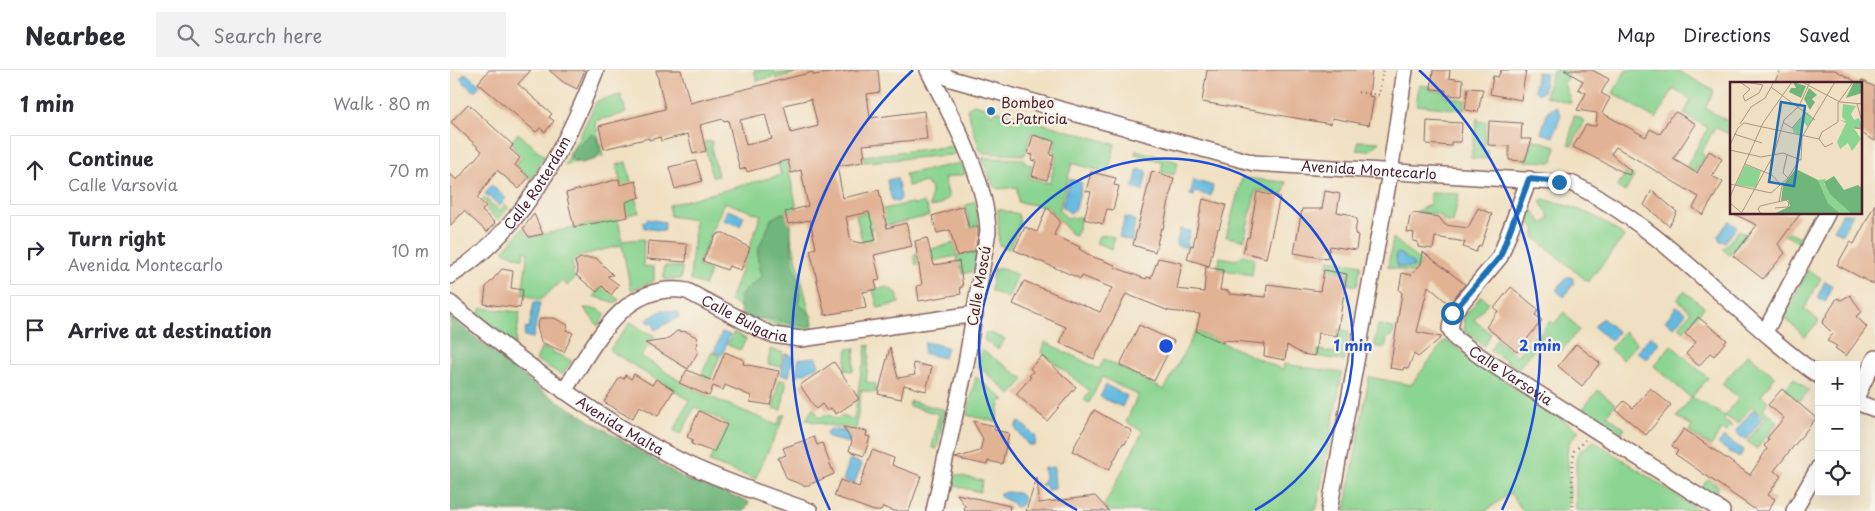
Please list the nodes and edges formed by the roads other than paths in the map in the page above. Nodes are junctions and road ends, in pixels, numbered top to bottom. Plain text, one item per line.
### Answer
1 (596, 70) edge
2 (928, 70) edge
3 (935, 70) edge
4 (1405, 70) edge
5 (1390, 173) junction
6 (1529, 179) junction
7 (1826, 215) edge
8 (450, 276) edge
9 (450, 303) edge
10 (974, 314) junction
11 (1765, 332) junction
12 (1875, 358) edge
13 (1815, 373) edge
14 (564, 391) junction
15 (1860, 391) edge
16 (1860, 402) edge
17 (1875, 409) edge
18 (1815, 473) edge
19 (810, 511) edge
20 (934, 511) edge
21 (1329, 511) edge
22 (1722, 511) edge
23 (1794, 511) edge

1 - 8 street, Calle Rotterdam
2 - 10 street, Calle Moscú
3 - 5 street, Avenida Montecarlo
4 - 5 street
5 - 6 street, Avenida Montecarlo
5 - 21 street
6 - 11 street, Avenida Montecarlo
6 - 22 street, Calle Varsovia
7 - 11 street
9 - 14 street, Avenida Malta
10 - 14 street, Calle Bulgaria
10 - 20 street, Calle Moscú
11 - 13 street, Avenida Montecarlo
12 - 15 street
14 - 19 street, Avenida Malta
16 - 17 street
18 - 23 street

